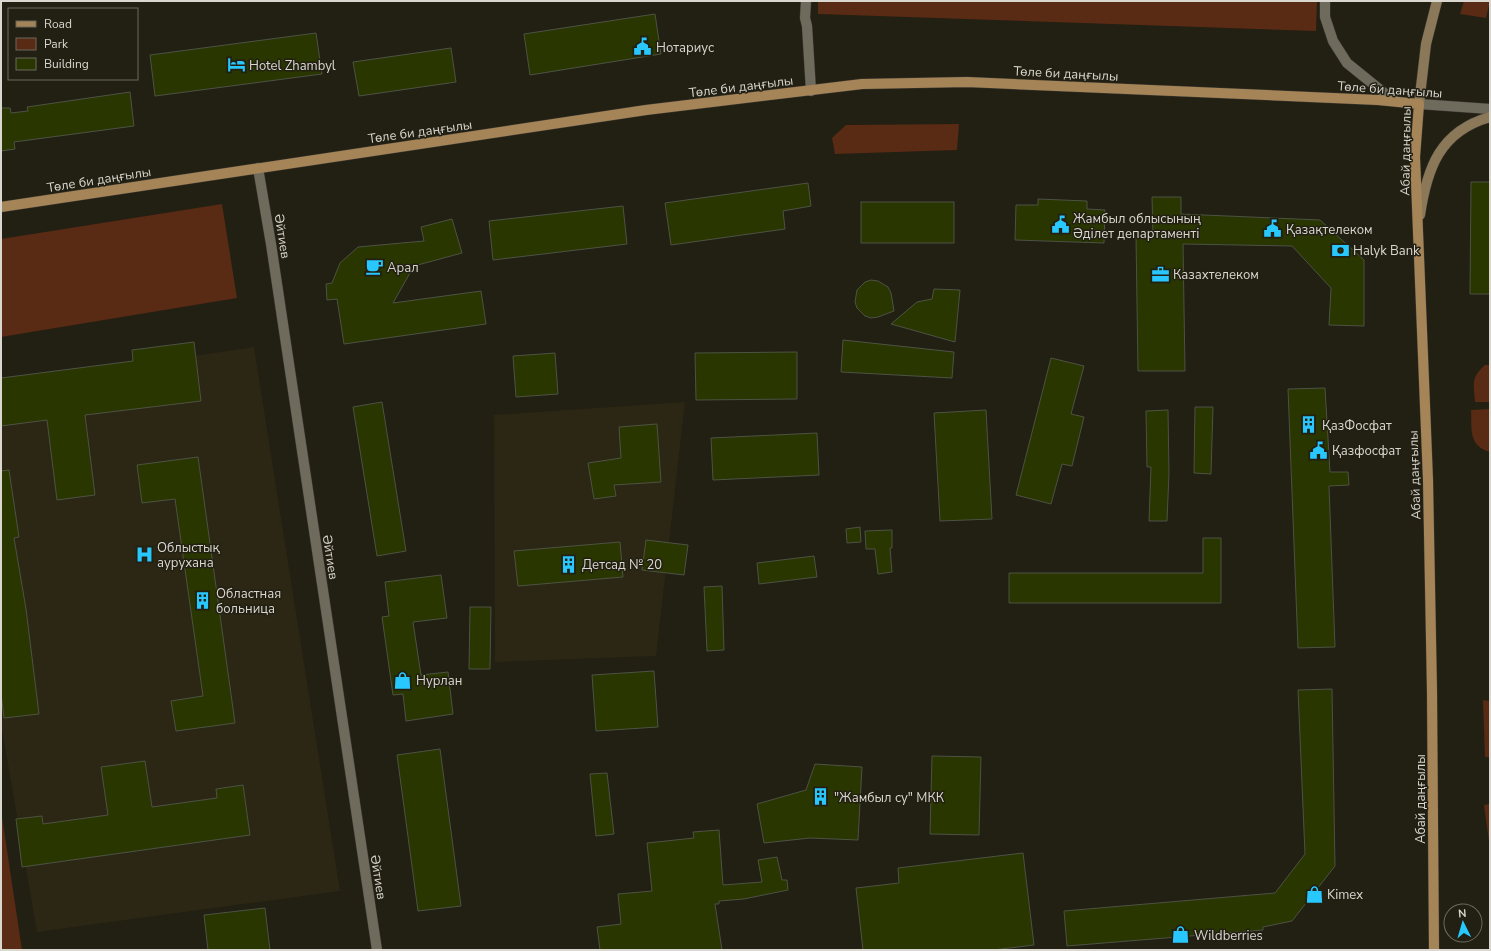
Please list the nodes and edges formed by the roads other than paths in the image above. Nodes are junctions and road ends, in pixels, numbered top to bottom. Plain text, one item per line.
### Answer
1 (806, 1) edge
2 (1325, 1) edge
3 (1437, 1) edge
4 (811, 91) junction
5 (1394, 101) junction
6 (1419, 104) junction
7 (1490, 109) edge
8 (1490, 117) edge
9 (258, 168) junction
10 (1, 206) edge
11 (1418, 225) junction
12 (377, 950) edge
13 (1434, 950) edge

1 - 4 street
2 - 5 street
3 - 6 main road, Абай даңғылы
4 - 5 main road, Төле би даңғылы
4 - 9 main road, Төле би даңғылы
5 - 6 main road, Төле би даңғылы
6 - 7 street, Төле би даңғылы
6 - 11 main road, Абай даңғылы
8 - 11 main road
9 - 10 main road, Төле би даңғылы
9 - 12 street, Әйтиев
11 - 13 main road, Абай даңғылы

